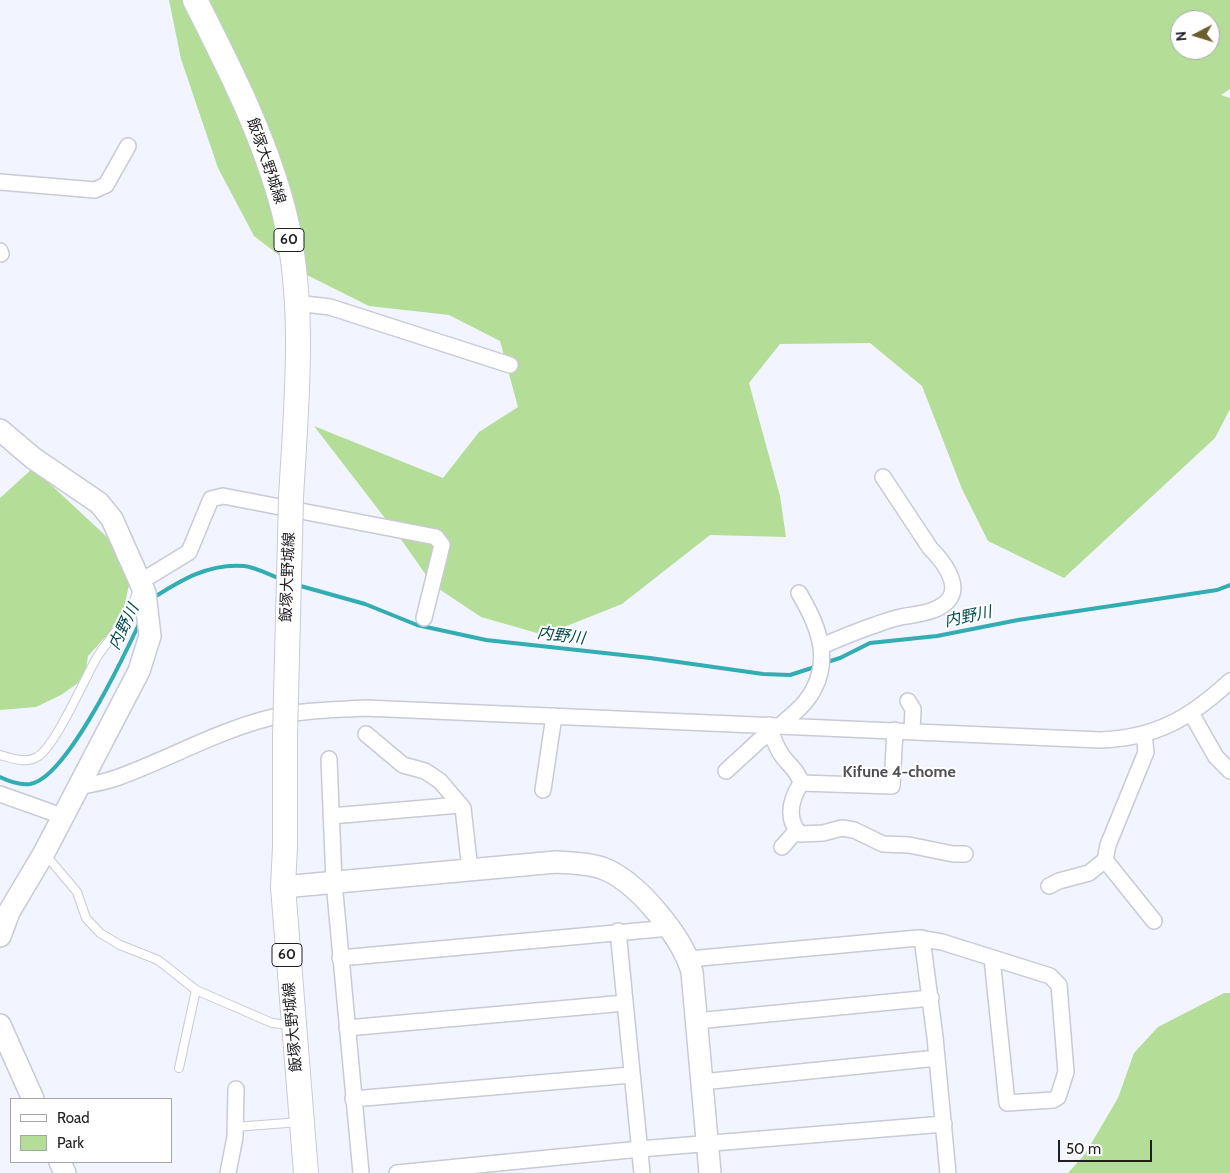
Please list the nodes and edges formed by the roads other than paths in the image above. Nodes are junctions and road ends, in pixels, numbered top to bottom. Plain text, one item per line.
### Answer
1 (195, 0) edge
2 (128, 146) dead end
3 (0, 182) edge
4 (296, 303) junction
5 (510, 365) dead end
6 (0, 430) edge
7 (883, 478) dead end
8 (142, 588) junction
9 (799, 593) dead end
10 (424, 618) dead end
11 (822, 650) junction
12 (1230, 681) edge
13 (908, 701) dead end
14 (1191, 713) junction
15 (554, 716) junction
16 (774, 729) junction
17 (895, 730) junction
18 (912, 731) junction
19 (366, 734) dead end
20 (1144, 734) junction
21 (0, 755) edge
22 (330, 759) dead end
23 (726, 771) dead end
24 (1230, 771) edge
25 (802, 783) junction
26 (78, 787) junction
27 (542, 790) dead end
28 (0, 794) edge
29 (460, 805) junction
30 (62, 816) junction
31 (331, 816) junction
32 (797, 830) junction
33 (782, 847) dead end
34 (44, 853) junction
35 (965, 854) dead end
36 (1105, 860) junction
37 (470, 870) junction
38 (334, 882) junction
39 (1049, 886) dead end
40 (282, 887) junction
41 (1154, 921) dead end
42 (670, 928) junction
43 (618, 931) junction
44 (0, 936) edge
45 (922, 938) junction
46 (340, 958) junction
47 (992, 958) junction
48 (689, 959) junction
49 (196, 990) junction
50 (931, 998) junction
51 (625, 1003) junction
52 (696, 1021) junction
53 (0, 1025) edge
54 (293, 1025) junction
55 (346, 1028) junction
56 (937, 1058) junction
57 (179, 1068) dead end
58 (632, 1075) junction
59 (702, 1082) junction
60 (236, 1089) dead end
61 (33, 1098) edge
62 (353, 1099) junction
63 (302, 1122) junction
64 (944, 1124) junction
65 (235, 1127) junction
66 (707, 1144) junction
67 (640, 1149) junction
68 (228, 1173) edge
69 (306, 1173) edge
70 (361, 1173) edge
71 (398, 1173) edge
72 (642, 1173) edge
73 (710, 1173) edge
74 (948, 1173) edge

1 - 4 main road, 飯塚大野城線 / 60
2 - 3 street
4 - 5 street
4 - 40 main road, 飯塚大野城線 / 60, bridge
6 - 8 street
7 - 11 street
8 - 10 street
8 - 21 lane
8 - 26 street
9 - 11 street
11 - 16 street
12 - 14 street
13 - 18 street
14 - 20 street
14 - 24 street
15 - 16 street
15 - 26 street
15 - 27 street
16 - 17 street
16 - 23 street
16 - 25 street
17 - 18 street
17 - 25 street
18 - 20 street
19 - 29 street
20 - 36 street
22 - 31 street
25 - 32 street
26 - 30 street
28 - 30 street
29 - 31 street
29 - 37 street
30 - 34 street
31 - 38 street
32 - 33 street
32 - 35 street
34 - 44 street
34 - 49 lane
36 - 39 street
36 - 41 street
37 - 38 street
37 - 42 street
38 - 40 street
38 - 46 street
40 - 54 main road, 飯塚大野城線 / 60
42 - 43 street
42 - 48 street
43 - 46 street
43 - 51 street
45 - 47 street
45 - 48 street
45 - 50 street
46 - 55 street
47 - 47 street
48 - 52 street
49 - 54 lane
49 - 57 lane
50 - 52 street
50 - 56 street
51 - 55 street
51 - 58 street
52 - 59 street
53 - 61 street
54 - 63 main road, 飯塚大野城線 / 60
55 - 62 street
56 - 59 street
56 - 64 street
58 - 62 street
58 - 67 street
59 - 66 street
60 - 65 street
62 - 70 street
63 - 65 lane
63 - 69 main road, 飯塚大野城線 / 60
64 - 66 street
64 - 74 street
65 - 68 street
66 - 67 street
66 - 73 street
67 - 71 street
67 - 72 street

